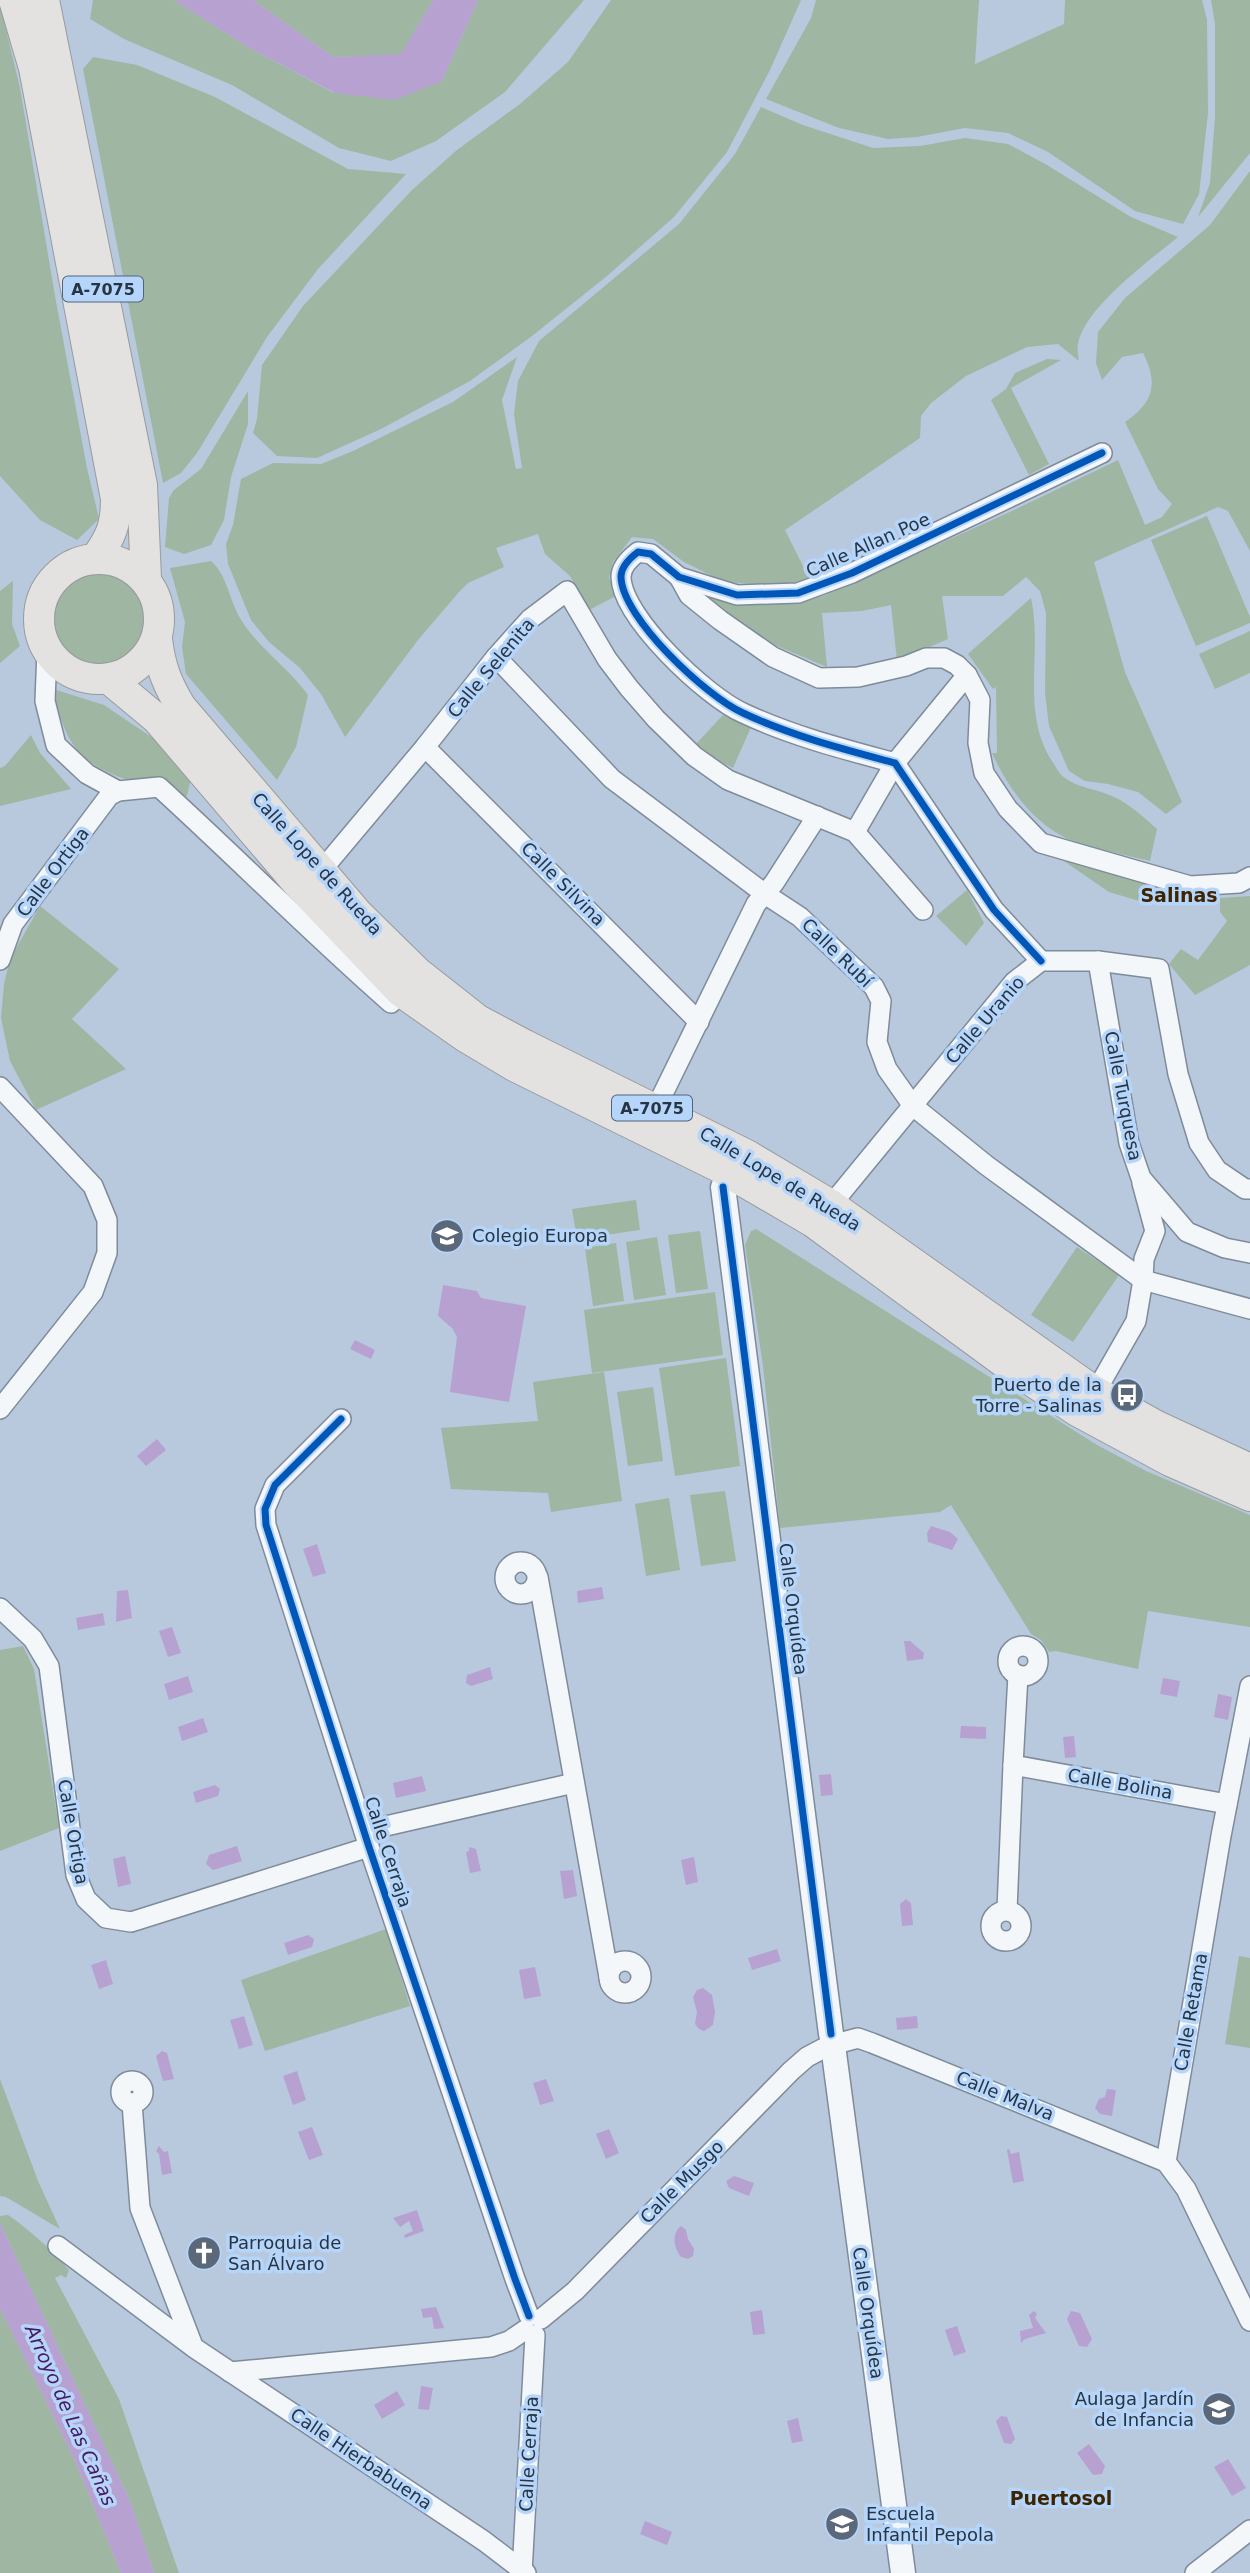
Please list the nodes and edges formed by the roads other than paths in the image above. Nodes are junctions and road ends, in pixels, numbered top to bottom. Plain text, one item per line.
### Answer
1 (14, 0) edge
2 (44, 0) edge
3 (1102, 453) dead end
4 (96, 558) junction
5 (679, 577) junction
6 (146, 579) junction
7 (157, 639) junction
8 (47, 651) junction
9 (496, 657) junction
10 (967, 675) junction
11 (109, 679) junction
12 (425, 747) junction
13 (895, 763) junction
14 (118, 791) junction
15 (817, 816) junction
16 (855, 832) junction
17 (321, 871) junction
18 (1250, 877) edge
19 (765, 894) junction
20 (923, 910) dead end
21 (0, 960) edge
22 (1041, 961) junction
23 (1098, 961) junction
24 (391, 1003) joint
25 (699, 1022) junction
26 (0, 1087) edge
27 (913, 1106) junction
28 (655, 1110) junction
29 (698, 1130) junction
30 (720, 1177) junction
31 (1141, 1178) junction
32 (1250, 1189) edge
33 (831, 1205) junction
34 (1250, 1253) edge
35 (1143, 1280) junction
36 (1250, 1309) edge
37 (1096, 1391) junction
38 (0, 1409) edge
39 (341, 1419) dead end
40 (1250, 1469) edge
41 (1250, 1496) edge
42 (538, 1577) dead end
43 (0, 1608) edge
44 (1018, 1675) dead end
45 (1250, 1686) edge
46 (1013, 1765) junction
47 (573, 1783) junction
48 (1227, 1804) junction
49 (366, 1839) junction
50 (1007, 1910) dead end
51 (609, 1978) dead end
52 (833, 2044) junction
53 (132, 2104) dead end
54 (1166, 2162) junction
55 (58, 2246) dead end
56 (1250, 2321) edge
57 (533, 2325) junction
58 (193, 2347) junction
59 (230, 2372) junction
60 (1250, 2530) edge
61 (523, 2572) edge
62 (903, 2573) edge
63 (1195, 2573) edge

1 - 4 main road, A-7075
2 - 6 main road, A-7075
3 - 5 street, Calle Allan Poe
4 - 6 main road
4 - 8 main road
5 - 10 street
5 - 13 street, Calle Allan Poe
6 - 7 main road, A-7075
7 - 11 main road
7 - 17 main road, Calle Lope de Rueda / A-7075
8 - 11 main road
8 - 14 street
9 - 12 street, Calle Selenita
9 - 15 street, Calle Selenita
9 - 19 street, Calle Rubí
10 - 13 street
10 - 18 street
11 - 30 main road, Calle Lope de Rueda / A-7075
12 - 17 street, Calle Selenita
12 - 25 street, Calle Silvina
13 - 16 street
13 - 22 street
14 - 21 street, Calle Ortiga
14 - 24 street, Calle Lope de Rueda
15 - 16 street, Calle Selenita
15 - 19 street
16 - 20 street, Calle Selenita
17 - 28 main road, Calle Lope de Rueda / A-7075
19 - 25 street
19 - 27 street, Calle Rubí
22 - 23 street
22 - 27 street, Calle Uranio
23 - 31 street, Calle Turquesa
23 - 32 street
24 - 30 main road, Calle Lope de Rueda
25 - 28 street
26 - 38 street
27 - 33 street, Calle Uranio
27 - 35 street, Calle Rubí
28 - 29 main road, Calle Lope de Rueda / A-7075
29 - 30 main road
29 - 33 main road, Calle Lope de Rueda / A-7075
30 - 41 main road, Calle Lope de Rueda / A-7075
30 - 52 street, Calle Orquídea
31 - 34 street, Calle Turquesa
31 - 35 street
33 - 37 main road, Calle Lope de Rueda / A-7075
35 - 36 street, Calle Rubí
35 - 37 street
37 - 40 main road, Calle Lope de Rueda / A-7075
39 - 49 street, Calle Cerraja
42 - 47 street
43 - 49 street, Calle Ortiga
44 - 46 street
45 - 48 street, Calle Retama
46 - 48 street, Calle Bolina
46 - 50 street
47 - 49 street, Calle Ortiga
47 - 51 street
48 - 54 street, Calle Retama
49 - 57 street, Calle Cerraja
52 - 54 street, Calle Malva
52 - 57 street, Calle Musgo
52 - 62 street, Calle Orquídea
53 - 58 street
54 - 56 street
55 - 58 street, Calle Hierbabuena
57 - 59 street, Calle Musgo
57 - 61 street, Calle Cerraja
58 - 59 street, Calle Hierbabuena
59 - 61 street, Calle Hierbabuena
60 - 63 street

